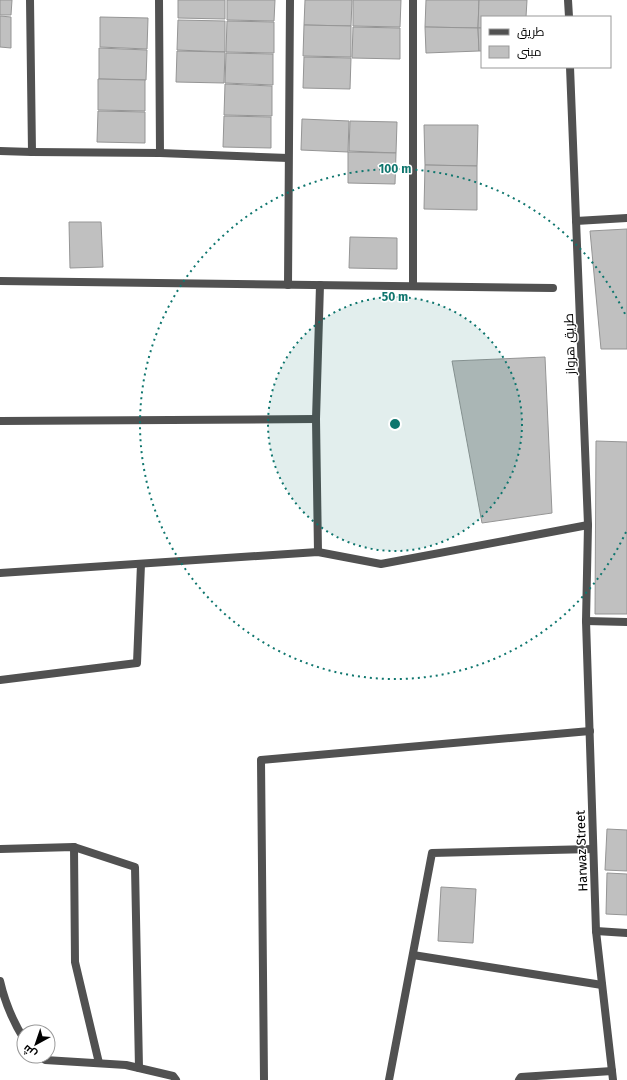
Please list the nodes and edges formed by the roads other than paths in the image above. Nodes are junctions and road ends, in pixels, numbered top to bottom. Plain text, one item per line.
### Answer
1 (30, 0) edge
2 (159, 0) edge
3 (290, 0) edge
4 (413, 0) edge
5 (568, 0) edge
6 (569, 16) edge
7 (570, 68) edge
8 (0, 151) edge
9 (32, 152) junction
10 (160, 153) junction
11 (288, 158) junction
12 (627, 218) edge
13 (576, 220) junction
14 (0, 281) edge
15 (288, 285) junction
16 (320, 285) junction
17 (413, 286) junction
18 (553, 288) dead end
19 (316, 419) junction
20 (0, 421) edge
21 (588, 525) junction
22 (318, 552) junction
23 (141, 564) junction
24 (0, 573) edge
25 (586, 621) junction
26 (627, 622) edge
27 (0, 680) edge
28 (590, 731) junction
29 (74, 847) junction
30 (0, 848) edge
31 (593, 850) junction
32 (596, 931) junction
33 (627, 933) edge
34 (413, 955) junction
35 (0, 981) edge
36 (602, 985) junction
37 (16, 1027) edge
38 (56, 1061) edge
39 (99, 1064) junction
40 (139, 1068) junction
41 (612, 1071) junction
42 (176, 1080) edge
43 (264, 1080) edge
44 (389, 1080) edge
45 (519, 1080) edge
46 (613, 1080) edge

1 - 9 street
2 - 10 street
3 - 11 street
4 - 17 street
5 - 6 street
7 - 13 street, طريق هرواز
8 - 9 street
9 - 10 street
10 - 11 street
11 - 15 street
12 - 13 street
13 - 21 street, طريق هرواز
14 - 15 street
15 - 16 street
16 - 17 street
16 - 19 street
17 - 18 street
19 - 20 street
19 - 22 street
21 - 22 street
21 - 25 street, طريق هرواز
22 - 23 street
23 - 24 street
23 - 27 street
25 - 26 street
25 - 28 street, Harwaz Street
28 - 31 street, Harwaz Street
28 - 43 street
29 - 30 street
29 - 39 street
29 - 40 street
31 - 32 street, Harwaz Street
31 - 34 street
32 - 33 street
32 - 36 street, Harwaz Street
34 - 36 street
34 - 44 street
35 - 37 street
36 - 41 street, Harwaz Street
38 - 39 street
39 - 40 street
40 - 42 street
41 - 45 street
41 - 46 street, Harwaz Street

